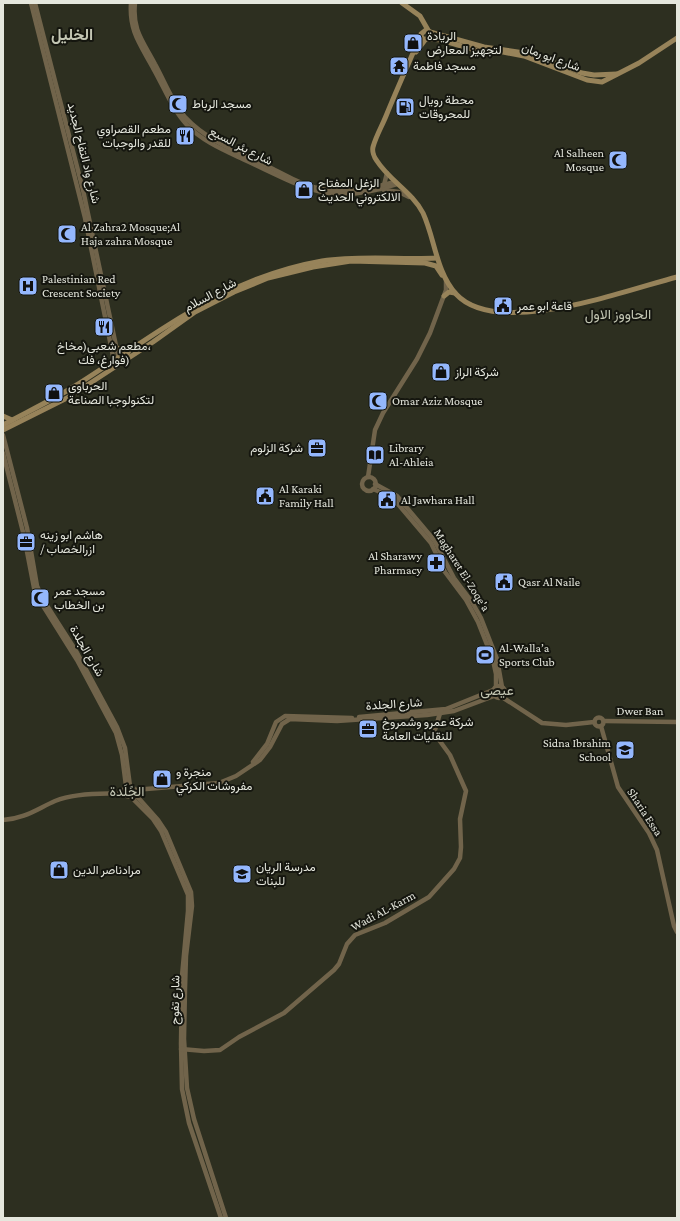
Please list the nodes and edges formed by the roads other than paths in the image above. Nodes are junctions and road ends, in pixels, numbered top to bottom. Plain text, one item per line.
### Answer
1 (31, 3) edge
2 (35, 3) edge
3 (131, 3) edge
4 (134, 3) edge
5 (402, 3) edge
6 (425, 32) junction
7 (677, 38) edge
8 (427, 39) junction
9 (411, 60) junction
10 (617, 74) junction
11 (387, 173) junction
12 (396, 183) junction
13 (384, 185) junction
14 (378, 190) junction
15 (414, 201) junction
16 (437, 258) junction
17 (677, 276) edge
18 (446, 280) junction
19 (455, 293) junction
20 (444, 296) junction
21 (117, 348) junction
22 (128, 352) junction
23 (116, 360) junction
24 (118, 365) junction
25 (3, 416) edge
26 (12, 420) junction
27 (3, 425) edge
28 (3, 430) edge
29 (3, 435) edge
30 (3, 453) edge
31 (368, 477) junction
32 (375, 484) junction
33 (373, 489) junction
34 (502, 687) junction
35 (494, 688) junction
36 (494, 696) junction
37 (502, 697) junction
38 (440, 712) junction
39 (604, 721) junction
40 (594, 722) junction
41 (677, 722) edge
42 (601, 726) junction
43 (126, 789) junction
44 (133, 793) junction
45 (3, 820) edge
46 (677, 932) edge
47 (183, 1049) junction
48 (221, 1218) edge
49 (226, 1218) edge

1 - 23 street, شارع واد التفاح الجديد
2 - 21 street, شارع واد التفاح الجديد
3 - 14 street, شارع بئر السبع
4 - 13 street, شارع بئر السبع
5 - 6 main road
6 - 8 main road
6 - 8 main road
6 - 9 main road
6 - 10 main road, شارع ابو رمان
7 - 10 main road, شارع ابو رمان
8 - 9 main road
8 - 10 main road, شارع ابو رمان
9 - 11 main road
11 - 12 main road
11 - 13 street
12 - 13 street, شارع بئر السبع
12 - 14 street, شارع بئر السبع
12 - 15 main road
14 - 15 street
15 - 16 main road
16 - 18 main road
16 - 22 main road, شارع السلام
17 - 19 main road
18 - 19 main road
18 - 20 street
18 - 24 main road, شارع السلام
19 - 20 main road
20 - 31 street
21 - 22 main road
21 - 23 street, شارع واد التفاح الجديد
22 - 23 main road, شارع السلام
23 - 24 street
23 - 26 main road, شارع السلام
24 - 28 main road, شارع السلام
25 - 26 main road
26 - 27 main road, شارع السلام
29 - 43 street, شارع الجلدة
30 - 43 street, شارع الجلدة
31 - 32 street
31 - 33 street
32 - 33 street
32 - 34 street, Magharet El-Zoqe'a
33 - 35 street, Magharet El-Zoqe'a
34 - 35 street
34 - 37 street
35 - 36 street
35 - 38 street, شارع الجلدة
36 - 37 street
36 - 38 street, شارع الجلدة
37 - 40 street
38 - 44 street, شارع الجلدة
38 - 47 street, Wadi AL-Karm
39 - 40 street
39 - 41 street, Dwer Ban
39 - 42 street
40 - 42 street
42 - 46 street, Sharia Essa
43 - 44 street
43 - 44 street
43 - 45 street
44 - 47 street
47 - 48 street
47 - 49 street

